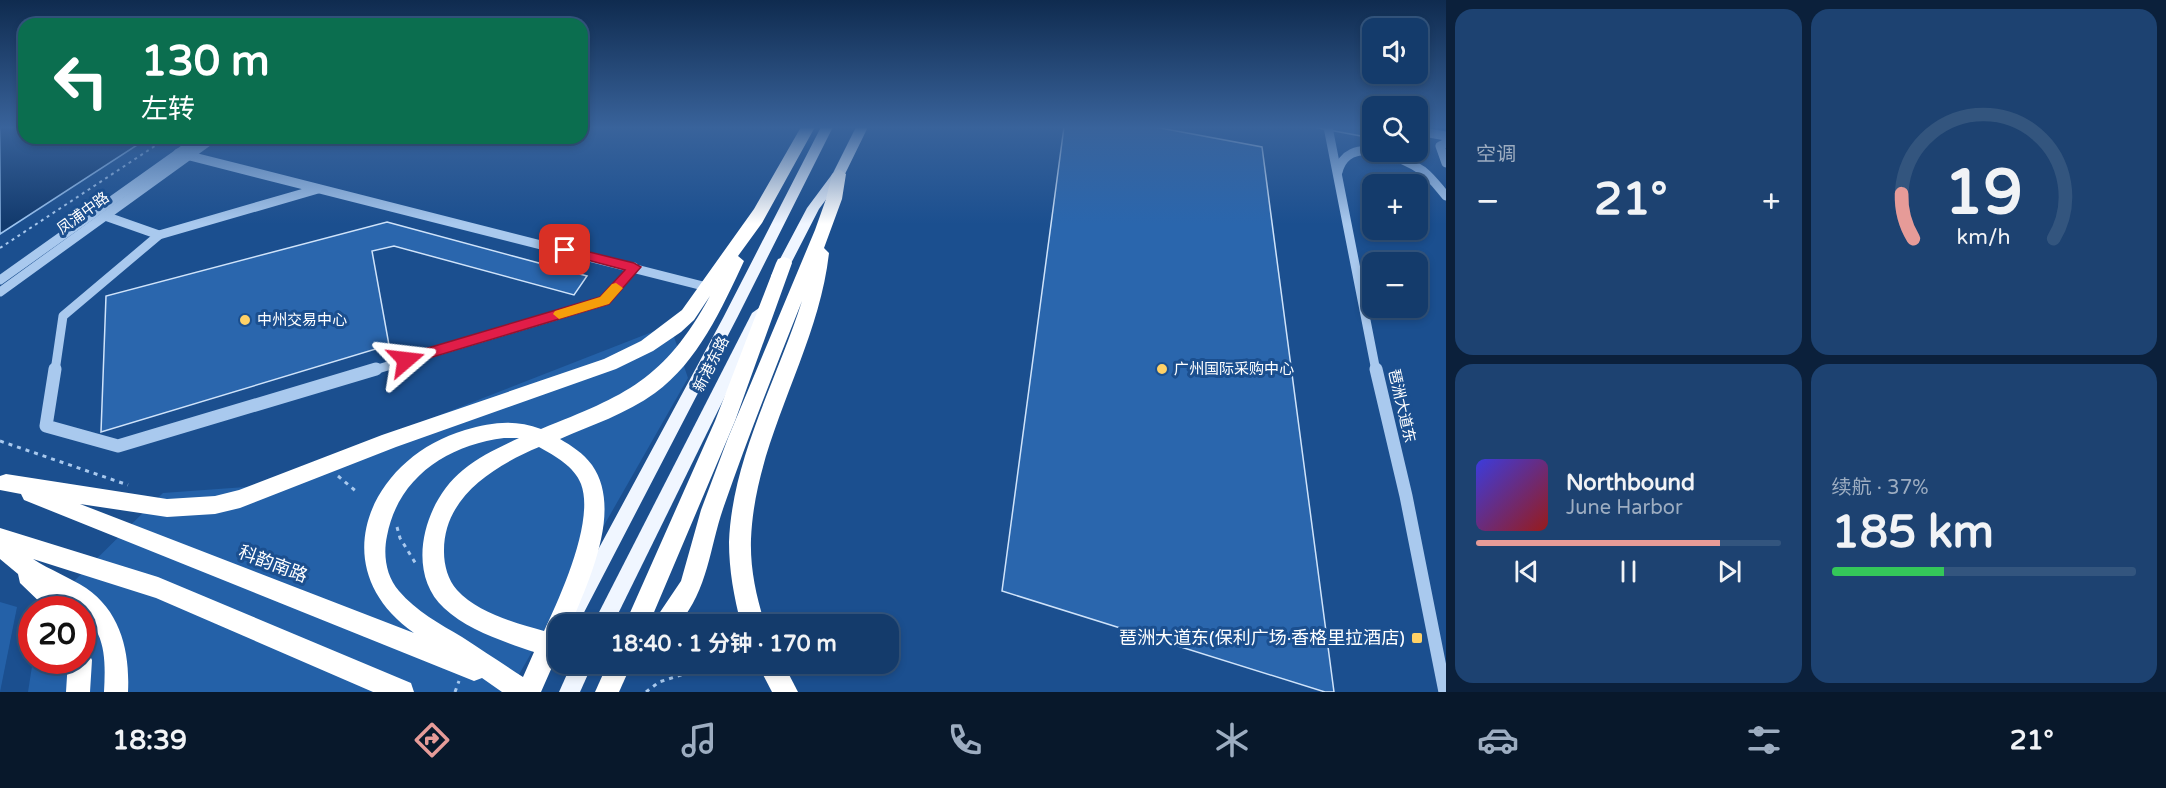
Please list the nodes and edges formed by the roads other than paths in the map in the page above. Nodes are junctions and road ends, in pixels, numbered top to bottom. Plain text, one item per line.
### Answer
1 (169, 159) edge
2 (184, 159) edge
3 (202, 159) edge
4 (790, 159) edge
5 (811, 159) edge
6 (846, 159) edge
7 (1334, 159) edge
8 (1342, 159) edge
9 (1400, 159) edge
10 (1412, 162) edge
11 (1421, 170) junction
12 (839, 174) junction
13 (1337, 175) junction
14 (318, 189) junction
15 (1446, 196) edge
16 (759, 213) junction
17 (105, 216) junction
18 (822, 230) junction
19 (159, 235) junction
20 (784, 263) junction
21 (634, 267) junction
22 (0, 280) edge
23 (707, 287) junction
24 (0, 292) edge
25 (3, 482) edge
26 (0, 537) edge
27 (0, 545) edge
28 (21, 564) junction
29 (48, 596) edge
30 (573, 614) edge
31 (608, 614) edge
32 (641, 614) edge
33 (672, 614) edge
34 (751, 614) edge
35 (548, 642) edge
36 (452, 653) junction
37 (548, 660) edge
38 (79, 674) edge
39 (578, 674) edge
40 (615, 674) edge
41 (775, 674) edge
42 (527, 691) edge
43 (1445, 691) edge
44 (78, 692) edge
45 (116, 692) edge
46 (402, 692) edge
47 (569, 692) edge
48 (607, 692) edge
49 (786, 692) edge

1 - 22 street, 凤浦中路
2 - 17 street, 凤浦中路
3 - 14 street
4 - 16 highway
5 - 30 main road, 新港东路
6 - 12 main road, 新港东路
7 - 13 street, 琶洲大道东
8 - 13 street
9 - 11 street
10 - 11 street
11 - 15 street
12 - 18 highway
12 - 20 main road, 新港东路
13 - 43 street, 琶洲大道东
14 - 19 street
14 - 21 street
16 - 23 highway
16 - 35 highway
17 - 19 street
17 - 24 street, 凤浦中路
18 - 33 highway
18 - 34 highway
19 - 21 street
20 - 31 main road, 新港东路
20 - 32 highway
21 - 23 street
23 - 25 highway
25 - 36 highway, 科韵南路
26 - 46 highway
27 - 28 highway
28 - 29 highway
28 - 45 highway
36 - 42 highway, 科韵南路
36 - 42 highway
37 - 42 main road
38 - 44 highway
39 - 47 main road
40 - 48 highway
41 - 49 highway

